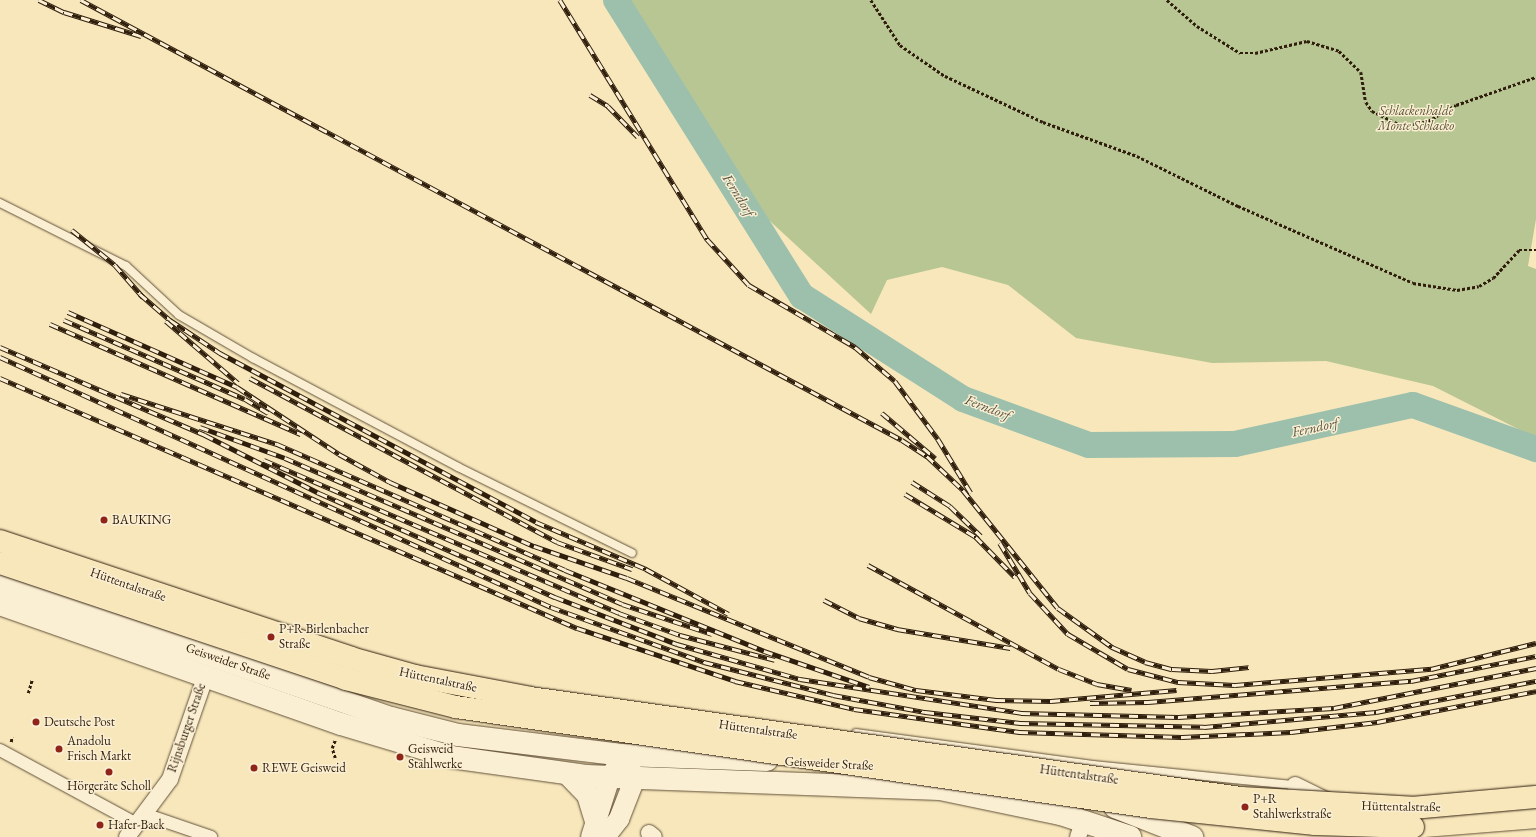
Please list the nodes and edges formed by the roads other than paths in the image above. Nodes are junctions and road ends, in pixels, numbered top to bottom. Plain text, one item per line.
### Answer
1 (0, 203) edge
2 (0, 541) edge
3 (632, 553) dead end
4 (0, 563) edge
5 (0, 582) edge
6 (0, 604) edge
7 (205, 678) junction
8 (693, 711) dead end
9 (731, 716) dead end
10 (848, 732) dead end
11 (458, 735) junction
12 (0, 750) edge
13 (624, 755) junction
14 (451, 757) junction
15 (568, 774) junction
16 (610, 777) junction
17 (635, 778) junction
18 (1294, 785) joint
19 (1536, 797) edge
20 (1536, 817) edge
21 (140, 819) junction
22 (1081, 829) edge
23 (598, 833) edge
24 (128, 837) edge
25 (211, 837) edge
26 (1130, 837) edge
27 (1192, 837) edge
28 (1401, 837) edge

1 - 3 lane
2 - 19 highway, Hüttentalstraße, bridge
4 - 20 highway, Hüttentalstraße, bridge
5 - 11 main road, Geisweider Straße
6 - 7 main road, Geisweider Straße
7 - 14 main road, Geisweider Straße
7 - 21 street, Rijnsburger Straße
8 - 9 lane
10 - 18 lane
11 - 13 main road, Geisweider Straße
11 - 14 main road
12 - 21 street
13 - 16 street
13 - 17 street
13 - 27 main road, Geisweider Straße
14 - 15 main road, Geisweider Straße
15 - 16 main road, Geisweider Straße
15 - 23 main road
16 - 17 main road, Geisweider Straße
16 - 23 street
17 - 22 main road, Geisweider Straße
17 - 23 street
18 - 28 street
21 - 24 street, Rijnsburger Straße
21 - 25 street
22 - 26 main road, Geisweider Straße

